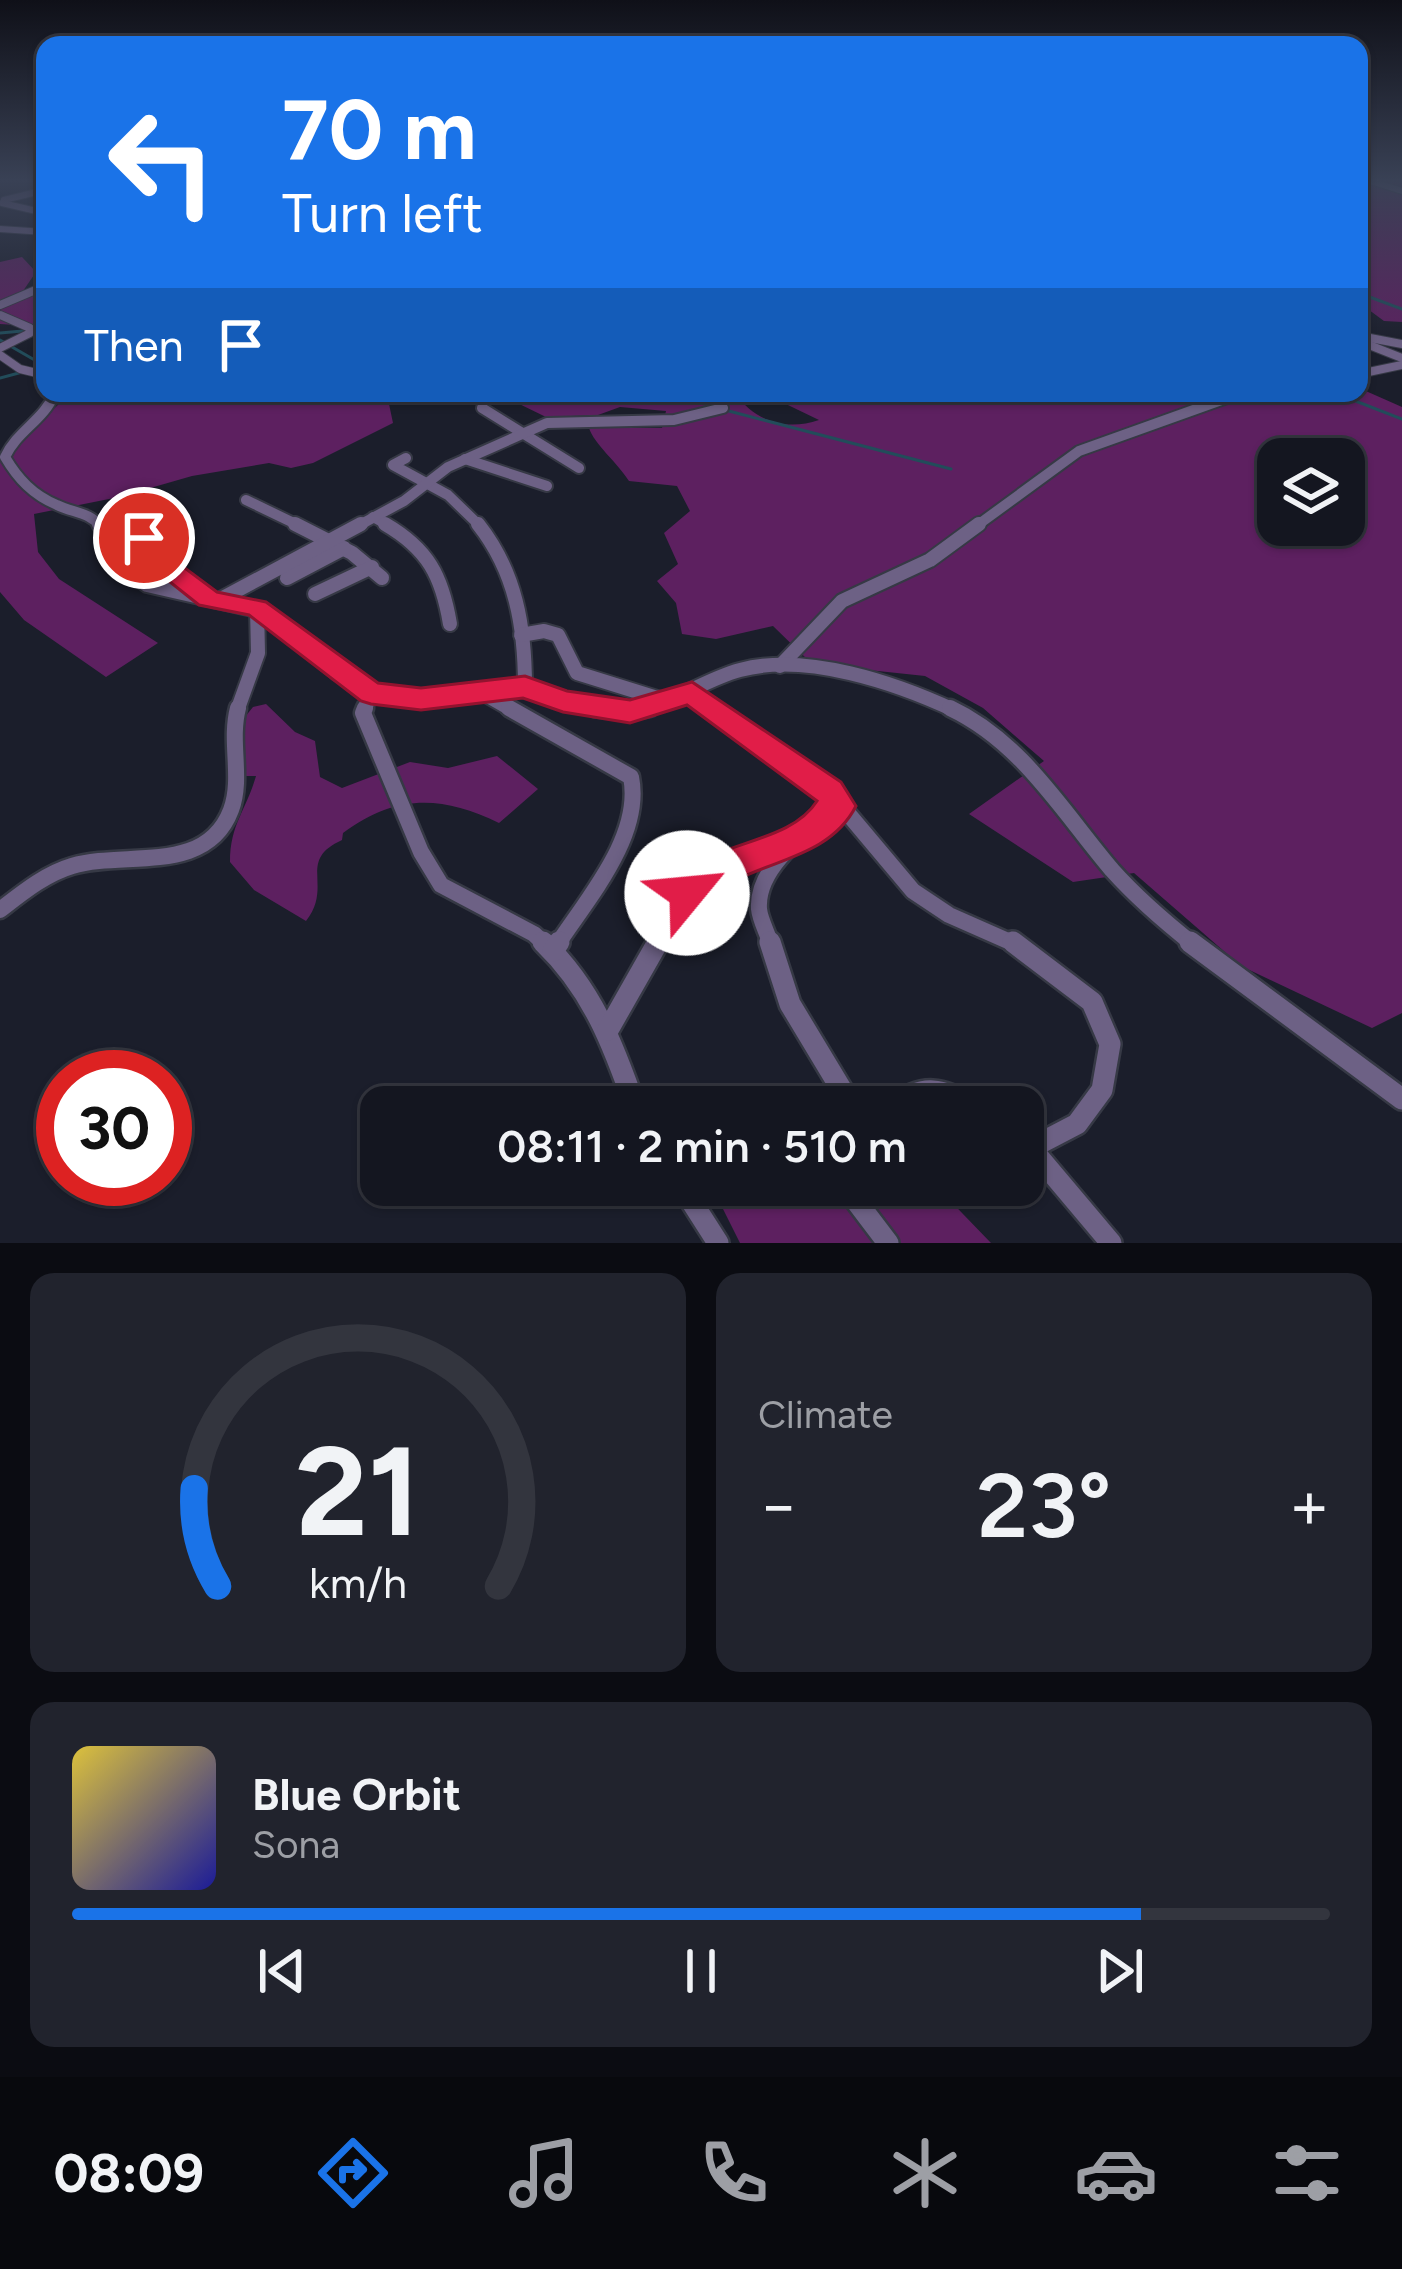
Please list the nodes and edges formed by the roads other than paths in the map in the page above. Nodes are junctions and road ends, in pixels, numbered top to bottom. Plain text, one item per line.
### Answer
1 (36, 290) edge
2 (0, 305) edge
3 (0, 315) edge
4 (1368, 340) edge
5 (1368, 344) edge
6 (1402, 344) edge
7 (0, 351) edge
8 (1402, 362) edge
9 (23, 370) junction
10 (1368, 371) edge
11 (0, 372) edge
12 (36, 373) edge
13 (53, 402) edge
14 (718, 402) edge
15 (1216, 402) edge
16 (482, 408) dead end
17 (524, 434) junction
18 (406, 458) dead end
19 (465, 459) junction
20 (579, 468) dead end
21 (426, 482) junction
22 (547, 486) dead end
23 (246, 500) dead end
24 (374, 517) junction
25 (149, 522) dead end
26 (129, 527) dead end
27 (329, 538) junction
28 (149, 539) junction
29 (344, 548) junction
30 (287, 578) dead end
31 (315, 594) dead end
32 (215, 599) junction
33 (257, 608) junction
34 (450, 624) dead end
35 (521, 634) junction
36 (780, 666) junction
37 (525, 687) junction
38 (478, 691) junction
39 (371, 693) junction
40 (692, 693) junction
41 (670, 702) junction
42 (839, 806) junction
43 (789, 846) junction
44 (0, 910) edge
45 (553, 951) junction
46 (608, 1030) junction
47 (628, 1086) edge
48 (839, 1086) edge
49 (1402, 1099) edge
50 (1044, 1139) edge
51 (1044, 1166) edge
52 (694, 1206) edge
53 (860, 1206) edge
54 (718, 1243) edge
55 (888, 1243) edge
56 (1111, 1243) edge

1 - 2 street
3 - 7 street
4 - 6 street
5 - 8 street
7 - 9 street
8 - 10 street
9 - 11 street
9 - 12 street
13 - 32 street
14 - 17 street
15 - 36 street
16 - 17 street
17 - 19 street
17 - 20 street
18 - 21 street
19 - 21 street
19 - 22 street
21 - 24 street
21 - 35 street
23 - 27 street
24 - 27 street
24 - 34 street
25 - 28 street
26 - 28 street
27 - 29 street
27 - 32 street
28 - 32 street
29 - 30 street
29 - 31 street
32 - 33 street
33 - 39 street
33 - 44 street
35 - 37 street
35 - 41 street
36 - 40 street
36 - 49 street
37 - 38 street
37 - 41 street
38 - 39 street
38 - 45 street
39 - 45 street
40 - 41 street
40 - 42 street
42 - 43 street
42 - 50 street
43 - 46 street
43 - 48 street
45 - 46 street
46 - 47 street
51 - 56 street
52 - 54 street
53 - 55 street

